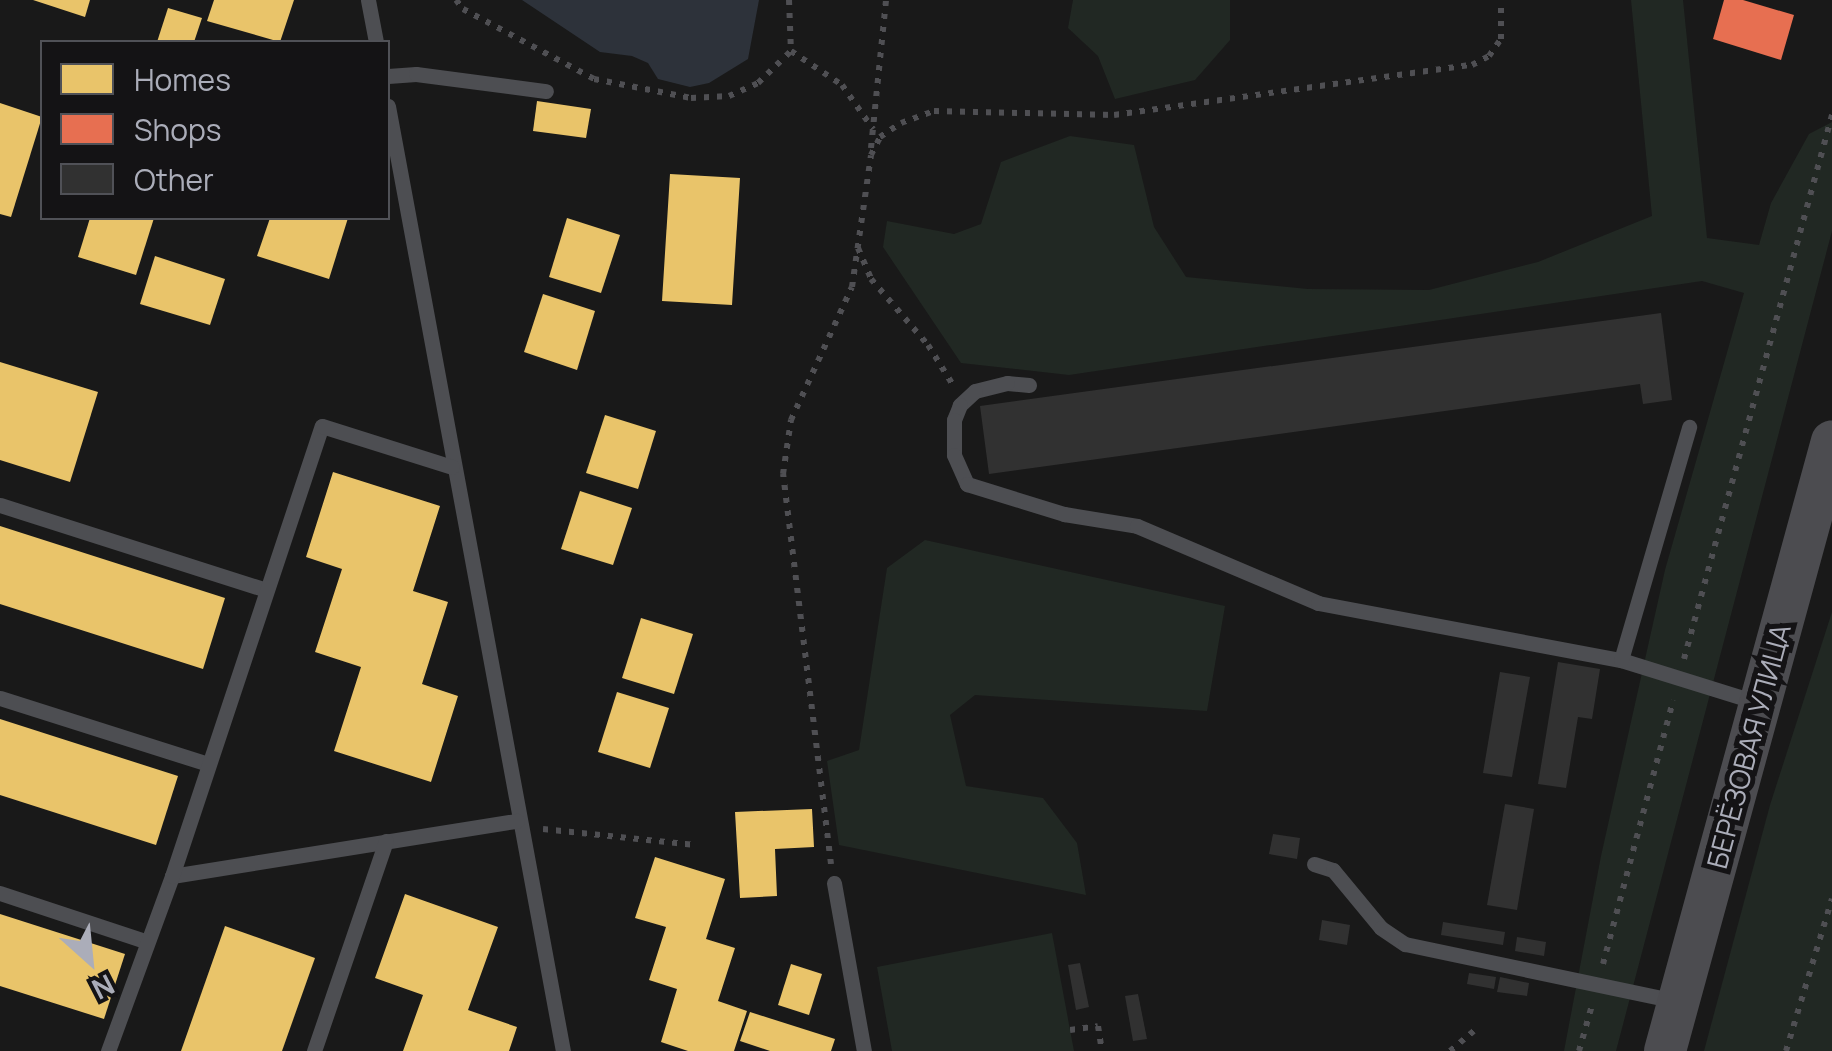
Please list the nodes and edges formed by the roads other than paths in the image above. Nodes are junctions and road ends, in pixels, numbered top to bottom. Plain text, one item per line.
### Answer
1 (368, 0) edge
2 (376, 40) edge
3 (390, 76) edge
4 (546, 90) dead end
5 (390, 117) edge
6 (1029, 385) dead end
7 (1689, 426) dead end
8 (1832, 441) edge
9 (452, 467) junction
10 (1825, 501) edge
11 (0, 505) edge
12 (264, 590) junction
13 (1621, 660) junction
14 (0, 698) edge
15 (1760, 703) junction
16 (208, 764) junction
17 (517, 821) junction
18 (386, 841) junction
19 (1314, 864) dead end
20 (172, 876) junction
21 (834, 883) road end
22 (0, 893) edge
23 (145, 942) junction
24 (1678, 1002) junction
25 (108, 1051) edge
26 (314, 1051) edge
27 (563, 1051) edge
28 (864, 1051) edge
29 (1665, 1051) edge

1 - 2 lane
3 - 4 lane
5 - 9 lane
6 - 13 lane
7 - 13 lane
8 - 10 main road, БЕРЁЗОВАЯ УЛИЦА
9 - 12 lane
9 - 17 lane
10 - 15 main road, БЕРЁЗОВАЯ УЛИЦА
11 - 12 lane
12 - 16 lane
13 - 15 lane
14 - 16 lane
15 - 24 main road, БЕРЁЗОВАЯ УЛИЦА
16 - 20 lane
17 - 18 lane
17 - 27 lane
18 - 20 lane
18 - 26 lane
19 - 24 lane
20 - 23 lane
21 - 28 lane
22 - 23 lane
23 - 25 lane
24 - 29 main road, БЕРЁЗОВАЯ УЛИЦА

